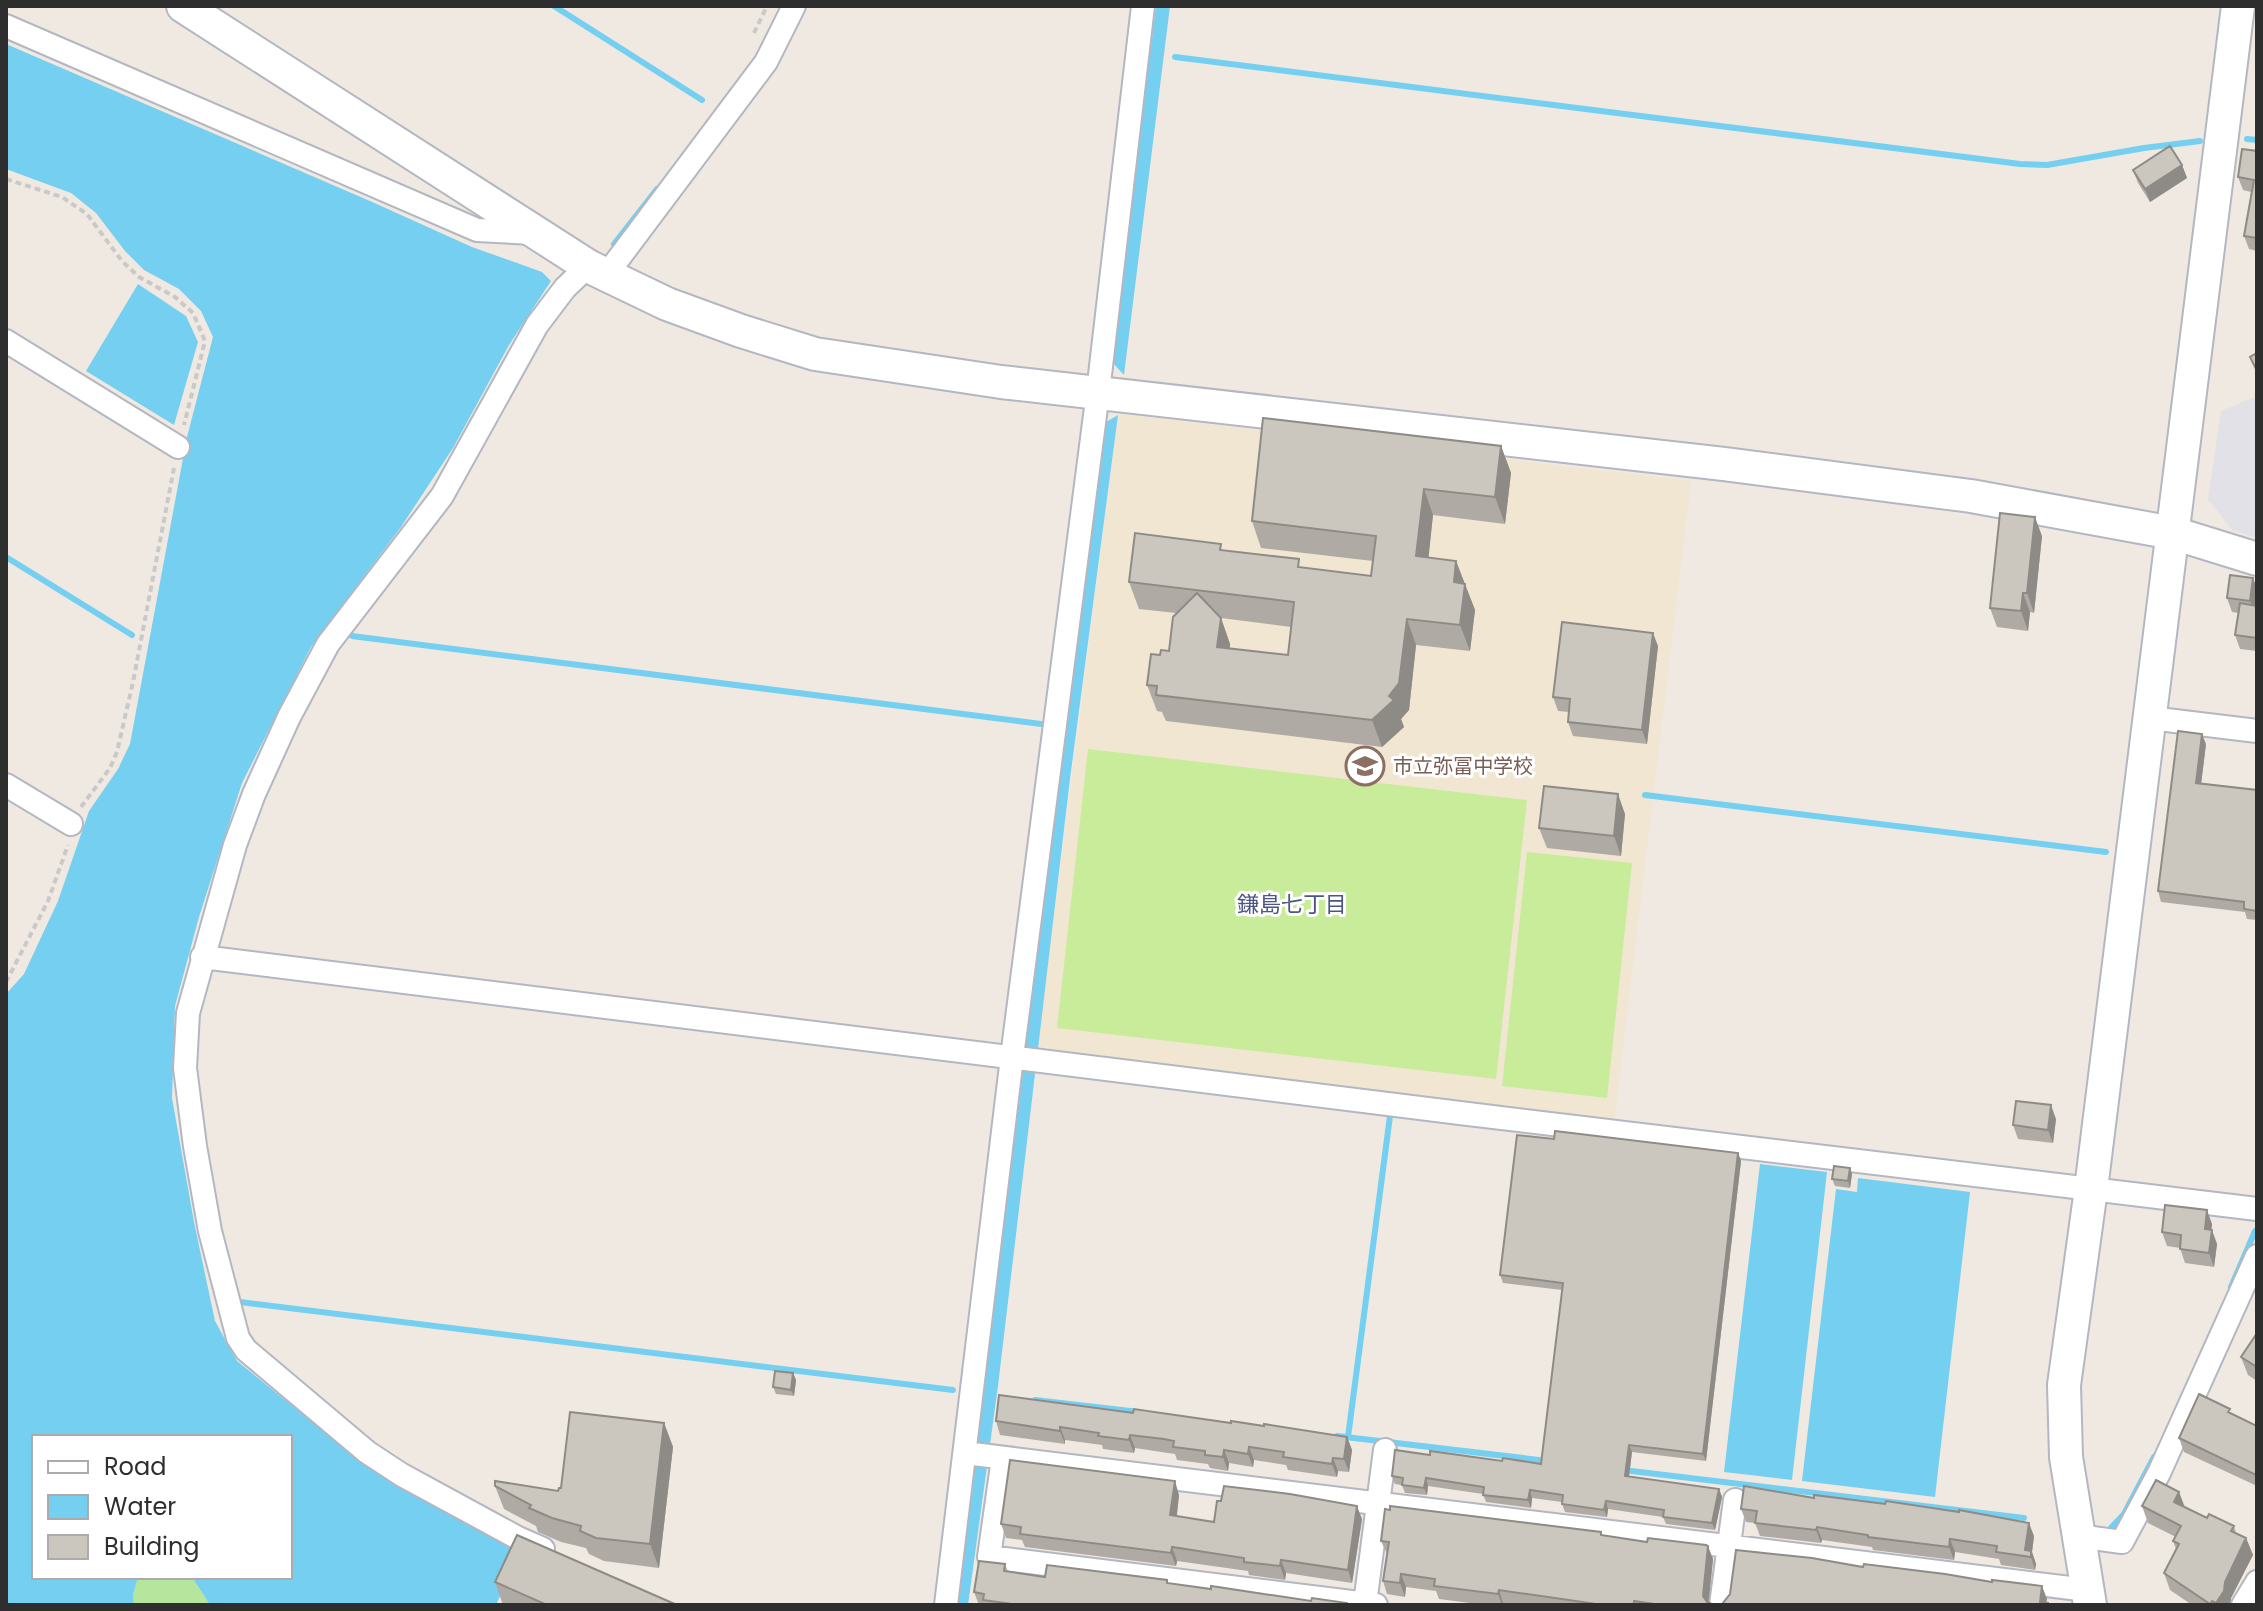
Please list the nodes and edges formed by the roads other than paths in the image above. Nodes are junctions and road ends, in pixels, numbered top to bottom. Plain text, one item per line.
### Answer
1 (183, 6) edge
2 (794, 6) edge
3 (1143, 6) edge
4 (2238, 6) edge
5 (6, 26) edge
6 (538, 234) junction
7 (598, 270) junction
8 (6, 341) edge
9 (1098, 392) junction
10 (178, 447) road end
11 (2173, 533) junction
12 (2257, 559) edge
13 (2150, 718) junction
14 (2257, 731) edge
15 (6, 785) edge
16 (71, 824) road end
17 (202, 957) junction
18 (1012, 1057) junction
19 (2091, 1189) junction
20 (2257, 1209) edge
21 (2257, 1256) edge
22 (1385, 1450) dead end
23 (965, 1453) junction
24 (998, 1457) junction
25 (1735, 1500) dead end
26 (1379, 1502) junction
27 (2078, 1536) junction
28 (1729, 1545) junction
29 (559, 1557) edge
30 (2257, 1582) edge
31 (2088, 1597) edge
32 (1371, 1604) edge
33 (946, 1605) edge
34 (1721, 1605) edge
35 (2243, 1605) edge

1 - 6 street
2 - 7 street
3 - 9 street
4 - 11 street
5 - 6 street
6 - 7 street
7 - 9 street
7 - 17 street
8 - 10 street
9 - 11 street
9 - 18 street
11 - 12 street
11 - 13 street
13 - 14 street
13 - 19 street
15 - 16 street
17 - 18 street
17 - 29 street
18 - 19 street
18 - 23 street
19 - 20 street
19 - 27 street
21 - 27 street
22 - 26 street
23 - 24 street
23 - 33 street
24 - 26 street
24 - 32 street
25 - 28 street
26 - 28 street
26 - 32 street
27 - 31 street
28 - 31 street
28 - 34 street
30 - 35 street

